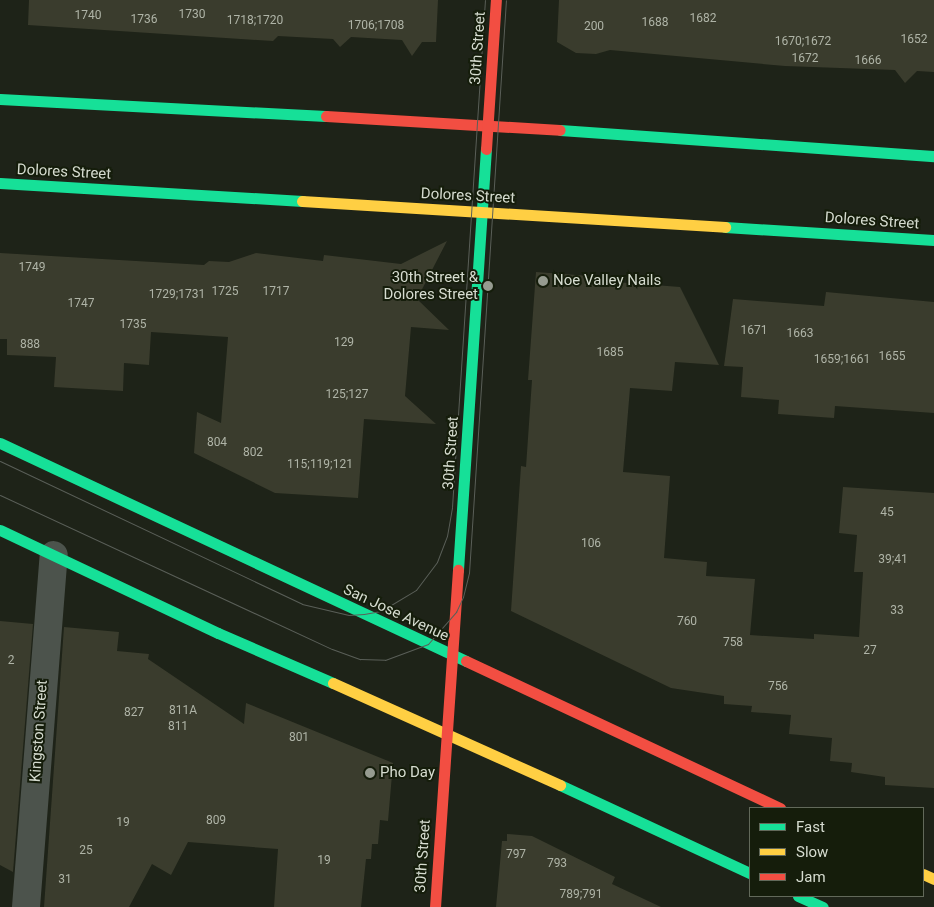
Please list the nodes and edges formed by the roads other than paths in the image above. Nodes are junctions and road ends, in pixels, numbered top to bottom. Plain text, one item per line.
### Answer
1 (496, 0) edge
2 (0, 99) edge
3 (488, 125) junction
4 (934, 156) edge
5 (0, 183) edge
6 (482, 212) junction
7 (934, 240) edge
8 (0, 443) edge
9 (0, 530) edge
10 (54, 556) junction
11 (454, 657) junction
12 (447, 732) junction
13 (778, 807) edge
14 (749, 873) edge
15 (800, 897) edge
16 (26, 907) edge
17 (435, 907) edge
18 (823, 907) edge

1 - 3 main road, 30th Street
2 - 3 main road
3 - 4 main road
3 - 6 main road, 30th Street
5 - 6 main road, Dolores Street
6 - 7 main road, Dolores Street
6 - 11 main road, 30th Street
8 - 11 main road, San Jose Avenue
9 - 10 main road
10 - 12 main road
10 - 16 street, Kingston Street
11 - 12 main road, 30th Street
11 - 13 main road, San Jose Avenue
12 - 14 main road
12 - 17 main road, 30th Street
15 - 18 main road

